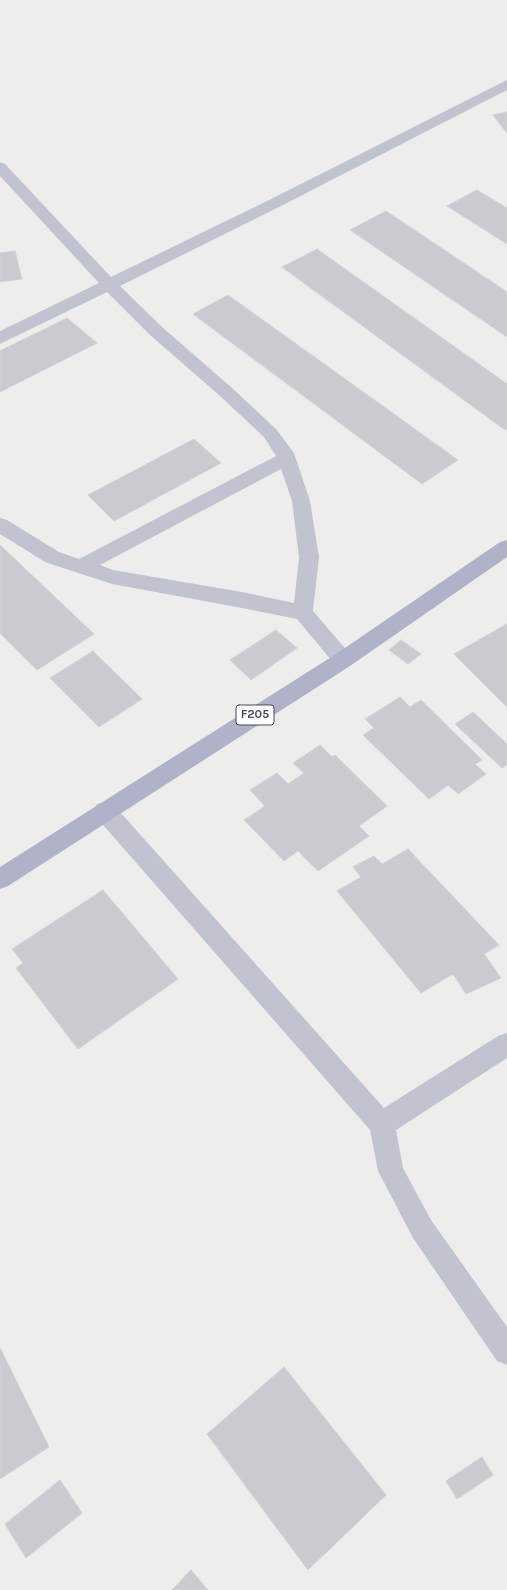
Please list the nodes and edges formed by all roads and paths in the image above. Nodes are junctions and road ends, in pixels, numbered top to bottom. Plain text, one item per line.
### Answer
1 (507, 84) edge
2 (0, 167) edge
3 (109, 284) junction
4 (0, 338) edge
5 (287, 458) junction
6 (0, 525) edge
7 (507, 547) edge
8 (80, 567) junction
9 (303, 613) junction
10 (342, 660) junction
11 (105, 811) junction
12 (0, 879) edge
13 (507, 1044) edge
14 (382, 1124) junction
15 (507, 1351) edge

1 - 3 street
2 - 3 street
3 - 4 street
3 - 5 street
5 - 8 street
5 - 9 street
6 - 8 street
7 - 10 main road, F205
8 - 9 street
9 - 10 street
10 - 11 main road, F205
11 - 12 main road, F205
11 - 14 street
13 - 14 street
14 - 15 street

